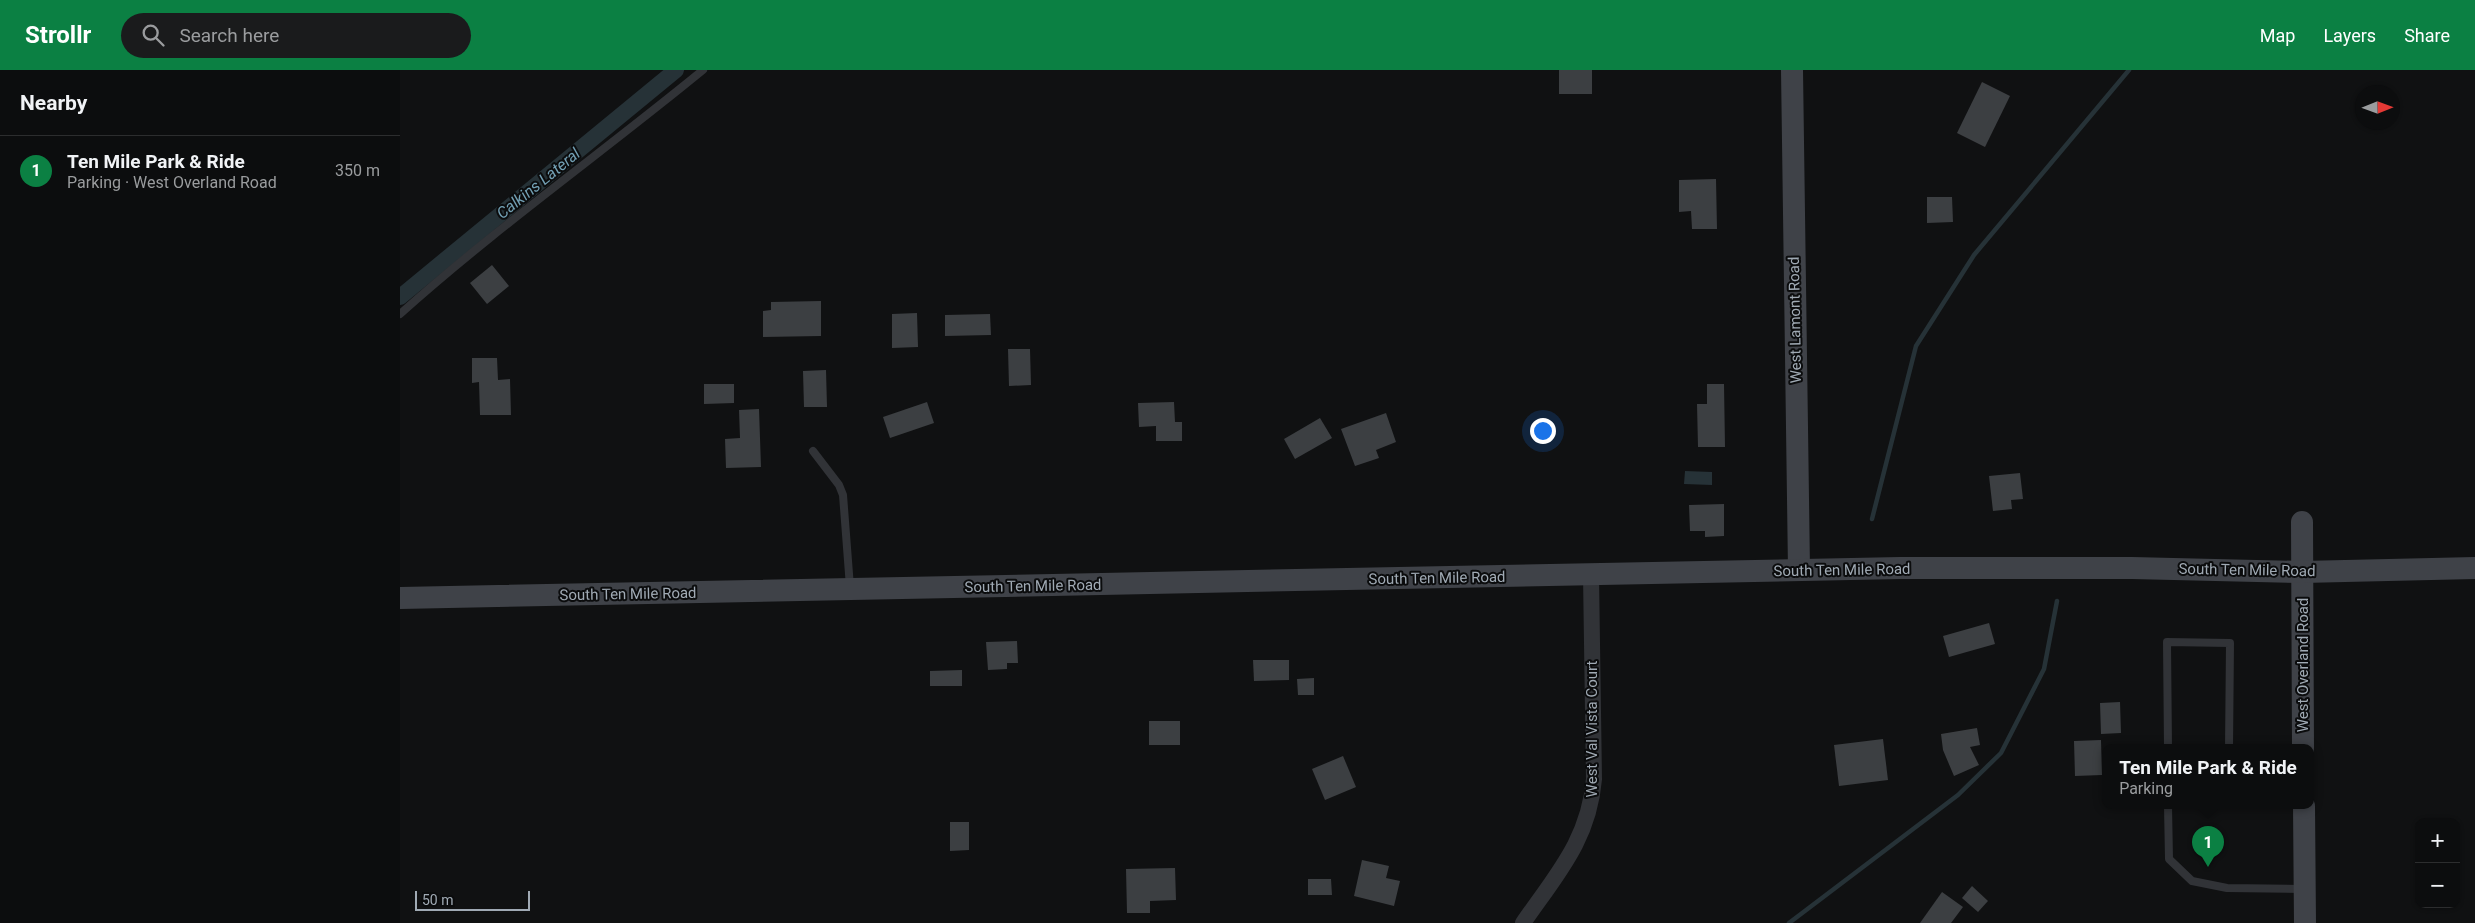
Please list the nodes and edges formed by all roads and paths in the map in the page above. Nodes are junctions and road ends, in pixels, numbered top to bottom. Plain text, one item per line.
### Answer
1 (703, 70) edge
2 (1792, 70) edge
3 (400, 314) edge
4 (813, 451) dead end
5 (2302, 522) dead end
6 (2475, 568) edge
7 (1799, 570) junction
8 (2302, 572) junction
9 (1591, 575) junction
10 (850, 589) junction
11 (400, 598) edge
12 (2168, 744) edge
13 (2229, 744) edge
14 (2304, 744) edge
15 (2168, 809) edge
16 (2304, 809) edge
17 (2304, 889) junction
18 (1523, 923) edge
19 (2305, 923) edge

1 - 3 lane
2 - 7 main road, West Lamont Road
4 - 10 lane
5 - 8 main road, West Overland Road
6 - 8 main road, South Ten Mile Road
7 - 8 main road, South Ten Mile Road
7 - 9 main road, South Ten Mile Road
8 - 14 main road, West Overland Road
9 - 10 main road, South Ten Mile Road
9 - 18 street, West Val Vista Court
10 - 11 main road, South Ten Mile Road
12 - 13 lane
15 - 17 lane
16 - 17 main road
17 - 19 main road

